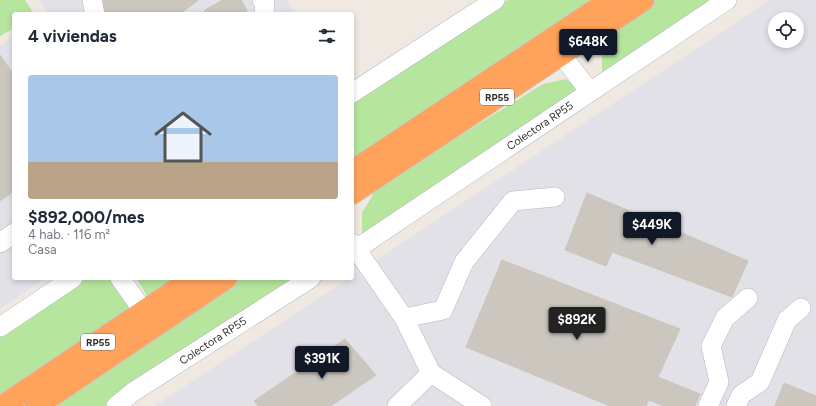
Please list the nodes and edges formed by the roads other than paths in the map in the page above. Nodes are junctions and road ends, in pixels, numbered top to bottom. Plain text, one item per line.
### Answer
1 (92, 0) edge
2 (262, 0) edge
3 (495, 0) edge
4 (610, 0) edge
5 (642, 0) edge
6 (727, 0) edge
7 (95, 12) edge
8 (264, 12) edge
9 (561, 54) junction
10 (354, 92) edge
11 (590, 92) junction
12 (354, 171) edge
13 (354, 192) edge
14 (555, 197) dead end
15 (12, 234) edge
16 (0, 243) edge
17 (354, 247) edge
18 (354, 249) edge
19 (70, 280) edge
20 (121, 280) edge
21 (191, 280) edge
22 (223, 280) edge
23 (308, 280) edge
24 (748, 298) dead end
25 (801, 308) dead end
26 (144, 312) junction
27 (404, 318) junction
28 (0, 327) edge
29 (431, 373) junction
30 (3, 406) edge
31 (36, 406) edge
32 (116, 406) edge
33 (397, 406) edge
34 (482, 406) edge
35 (708, 406) edge
36 (736, 406) edge

1 - 7 street
2 - 8 street
3 - 10 street
4 - 12 highway, RP55
5 - 9 highway, RP55
6 - 11 street, Colectora RP55
9 - 11 street
9 - 13 highway, RP55
11 - 17 street, Colectora RP55
14 - 27 street
15 - 16 street
18 - 27 street
19 - 28 street
20 - 26 street
21 - 26 highway, RP55
22 - 31 highway, RP55
23 - 32 street, Colectora RP55
24 - 35 street
25 - 36 street
26 - 30 highway, RP55
27 - 29 street
29 - 33 street
29 - 34 street

